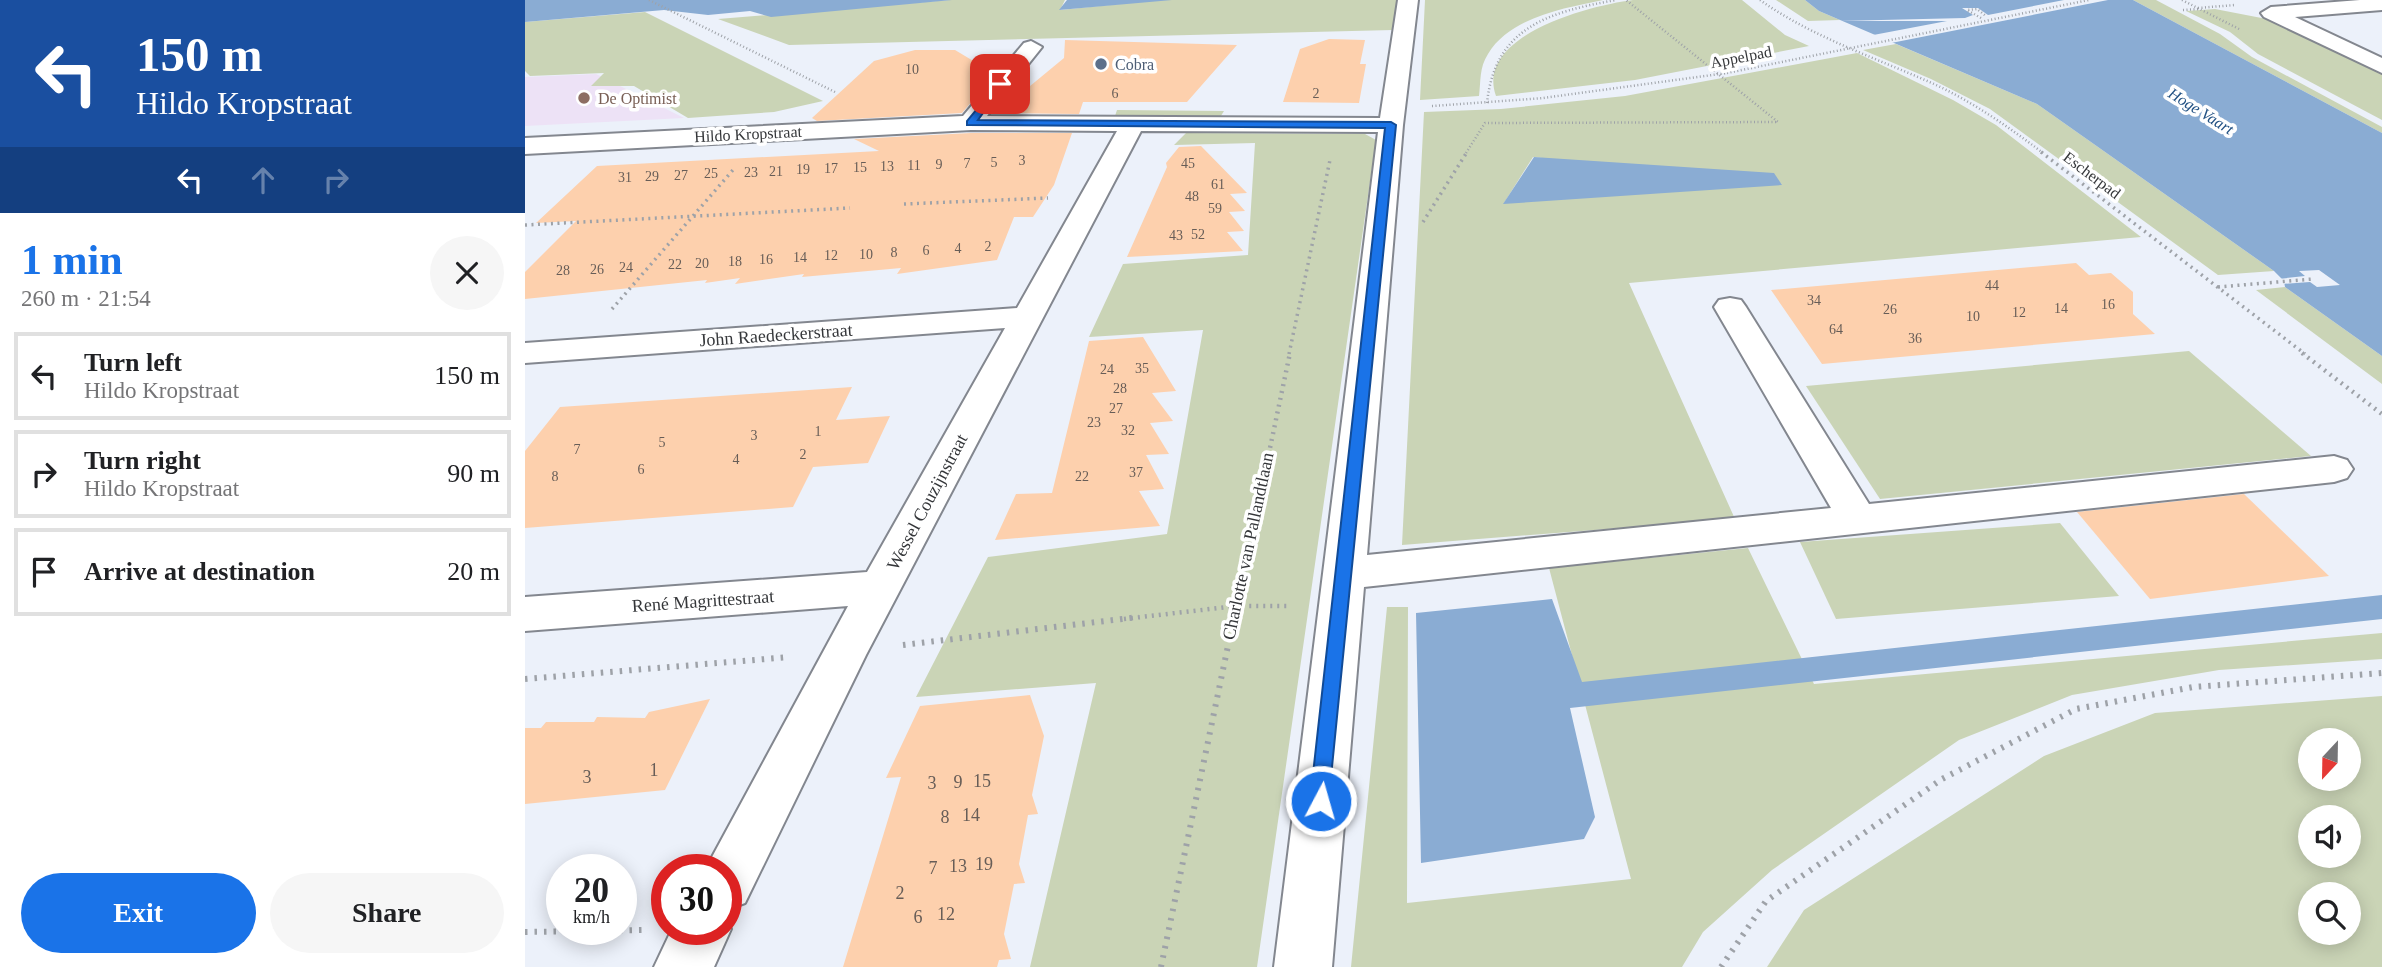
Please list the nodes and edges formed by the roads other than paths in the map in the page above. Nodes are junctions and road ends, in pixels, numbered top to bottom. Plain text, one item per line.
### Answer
1 (1408, 0) edge
2 (2382, 4) edge
3 (1031, 47) dead end
4 (2382, 66) edge
5 (1392, 116) junction
6 (971, 123) junction
7 (1133, 124) junction
8 (525, 146) edge
9 (1730, 307) dead end
10 (1027, 317) junction
11 (525, 353) edge
12 (2334, 470) dead end
13 (1858, 519) junction
14 (881, 587) junction
15 (1343, 590) junction
16 (525, 614) edge
17 (741, 854) edge
18 (695, 945) edge
19 (683, 967) edge
20 (1303, 967) edge

1 - 5 street
2 - 4 street
3 - 6 street
5 - 7 street, Hildo Kropstraat
5 - 15 street
6 - 7 street, Hildo Kropstraat
6 - 8 street, Hildo Kropstraat
7 - 10 street, Wessel Couzijnstraat
9 - 13 street
10 - 11 street, John Raedeckerstraat
10 - 14 street, Wessel Couzijnstraat
12 - 13 street
13 - 15 street
14 - 16 street, René Magrittestraat
14 - 17 street, Wessel Couzijnstraat
15 - 20 street
18 - 19 street

